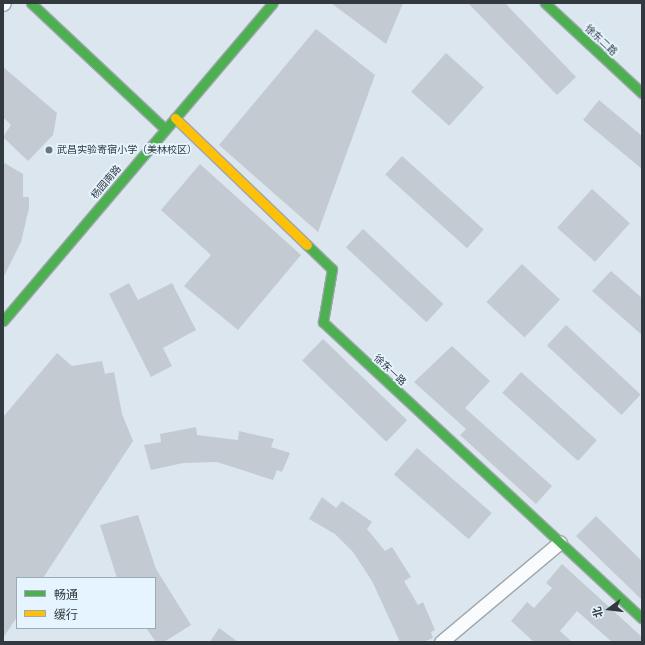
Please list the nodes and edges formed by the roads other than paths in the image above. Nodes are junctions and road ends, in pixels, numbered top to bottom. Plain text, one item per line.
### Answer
1 (31, 3) edge
2 (273, 3) edge
3 (545, 3) edge
4 (642, 93) edge
5 (175, 118) junction
6 (165, 129) junction
7 (3, 321) edge
8 (560, 542) junction
9 (642, 618) edge
10 (441, 642) edge

1 - 6 street
2 - 5 street, 杨园南路
3 - 4 street, 徐东二路
5 - 6 street, 杨园南路
5 - 8 street, 徐东一路
6 - 7 street, 杨园南路
8 - 9 street, 徐东一路
8 - 10 street

